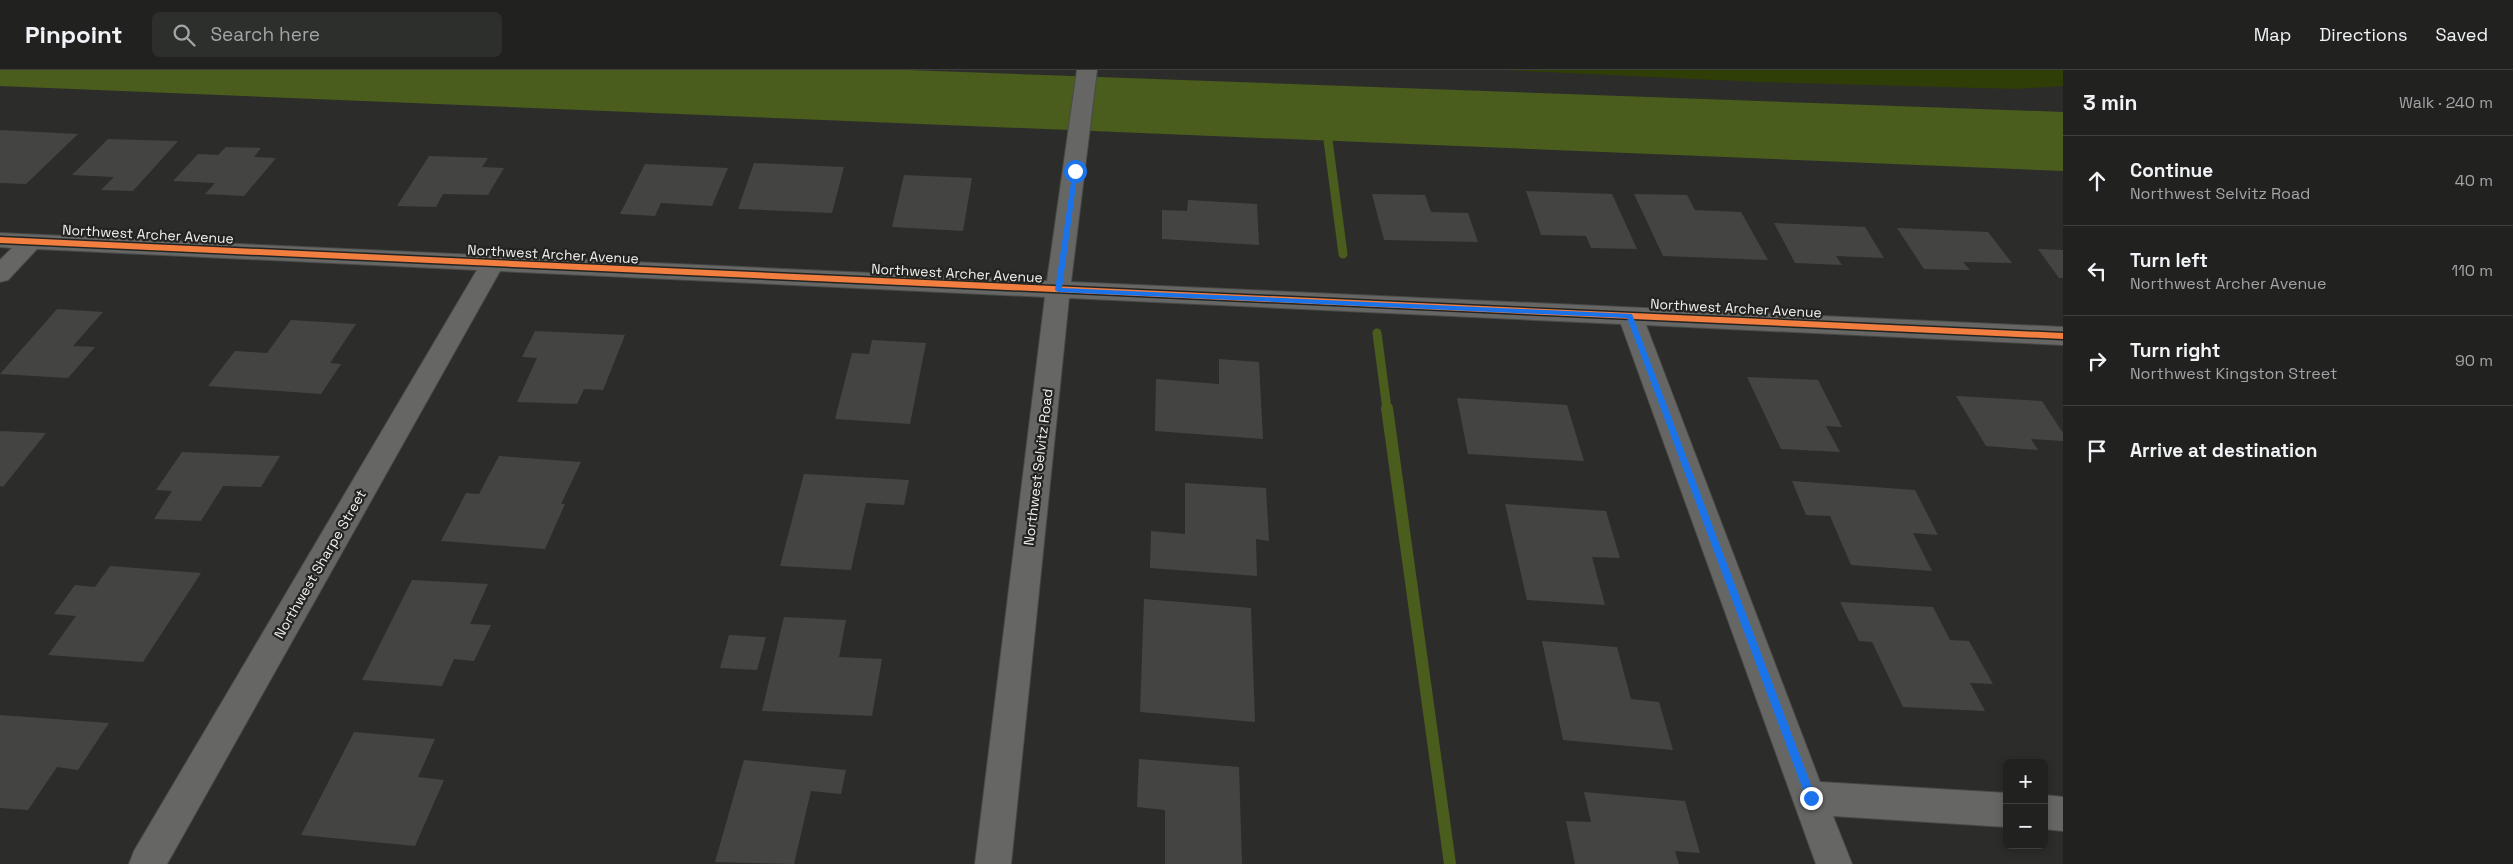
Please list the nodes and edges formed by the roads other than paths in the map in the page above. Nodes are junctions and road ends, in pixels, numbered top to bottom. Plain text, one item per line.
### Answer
1 (1087, 70) edge
2 (0, 240) edge
3 (32, 242) junction
4 (493, 263) junction
5 (0, 274) edge
6 (1058, 290) junction
7 (1630, 316) junction
8 (2063, 336) edge
9 (1811, 798) junction
10 (2003, 810) edge
11 (2048, 812) edge
12 (2063, 814) edge
13 (147, 864) edge
14 (993, 864) edge
15 (1834, 864) edge

1 - 6 street, Northwest Selvitz Road
2 - 3 street, Northwest Archer Avenue
3 - 4 street, Northwest Archer Avenue
3 - 5 street
4 - 6 street, Northwest Archer Avenue
4 - 13 street, Northwest Sharpe Street
6 - 7 street, Northwest Archer Avenue
6 - 14 street, Northwest Selvitz Road
7 - 8 street, Northwest Archer Avenue
7 - 9 street
9 - 10 street
9 - 15 street
11 - 12 street

